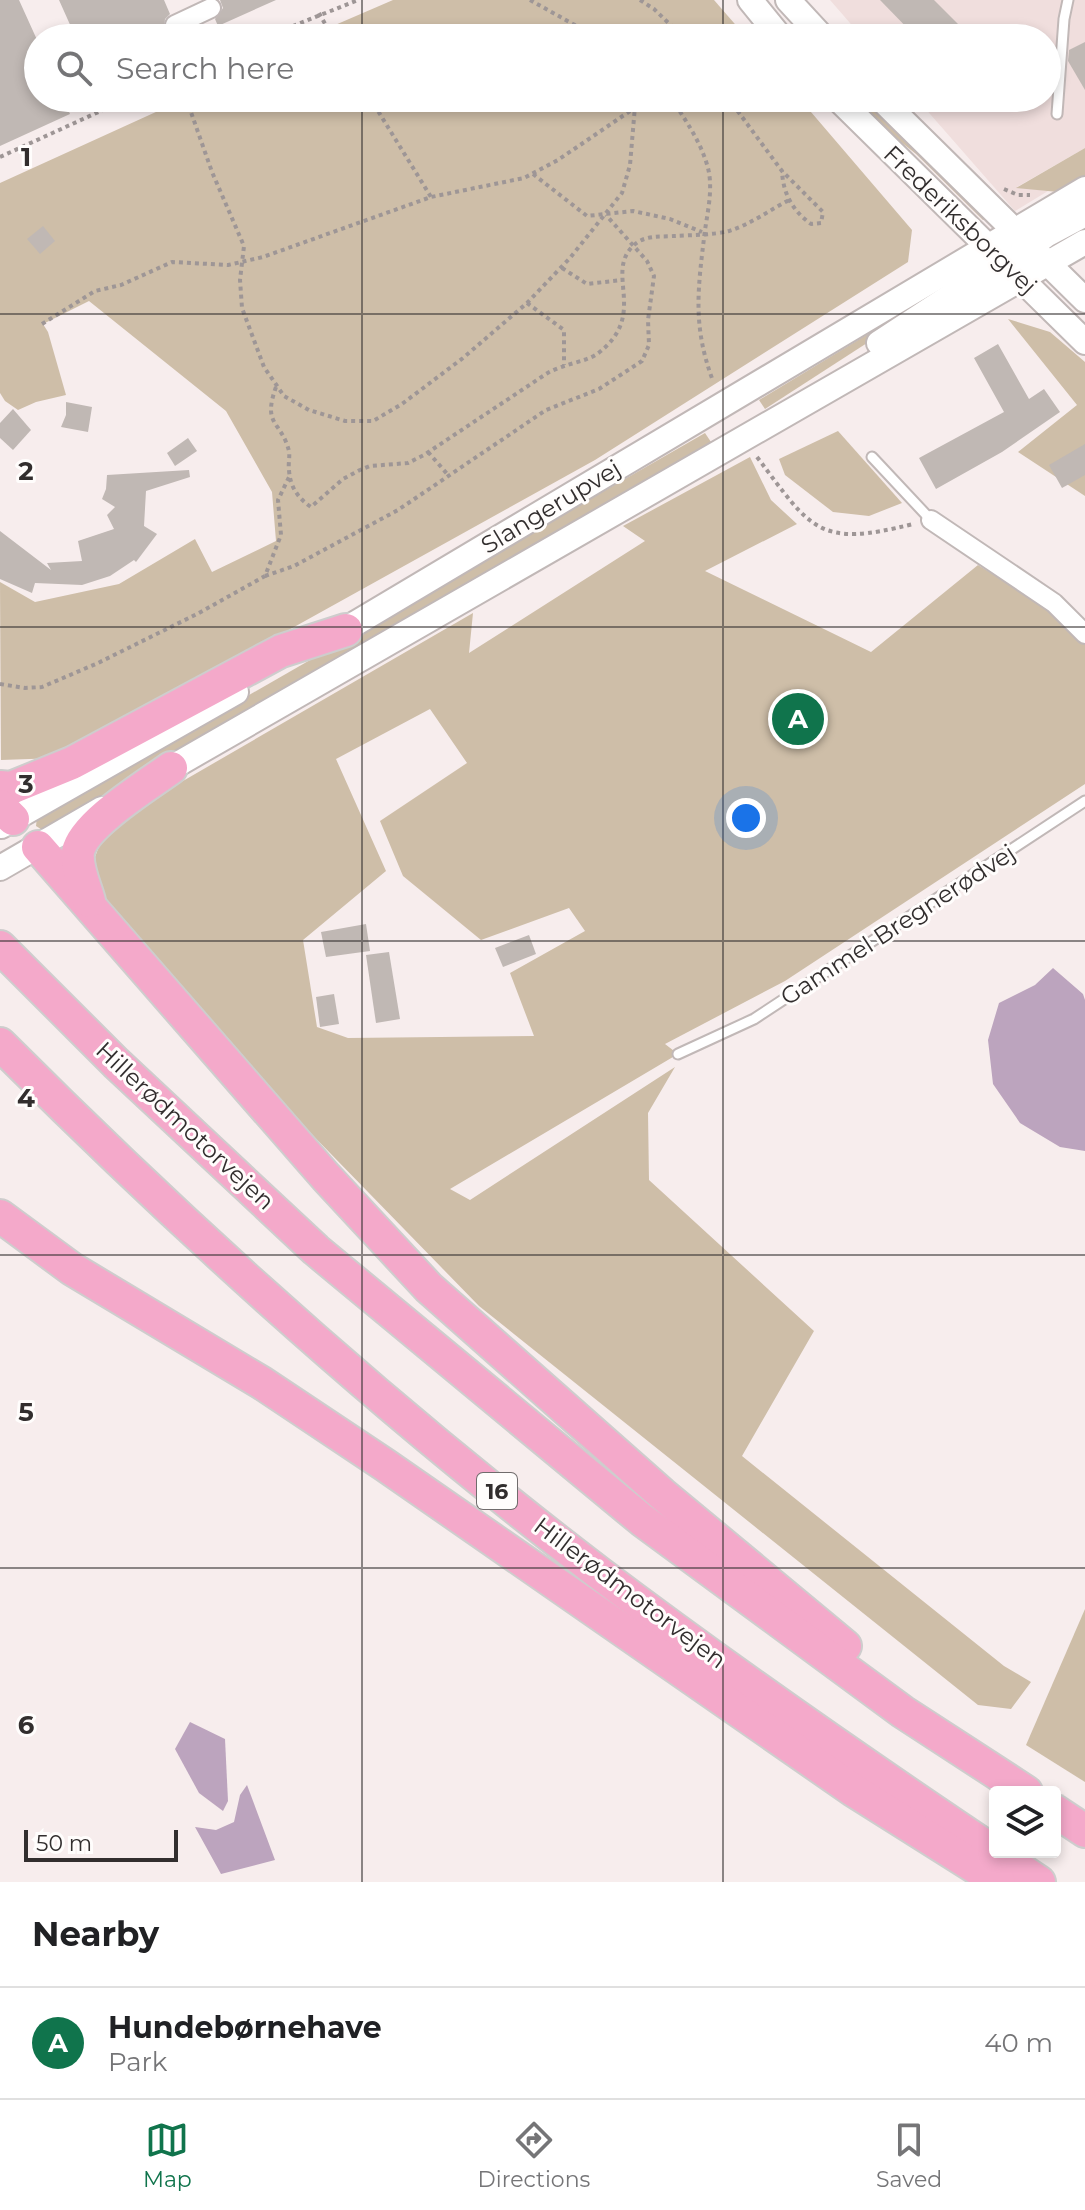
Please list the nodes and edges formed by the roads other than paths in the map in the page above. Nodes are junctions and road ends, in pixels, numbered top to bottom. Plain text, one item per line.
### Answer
1 (750, 0) edge
2 (788, 0) edge
3 (1068, 0) edge
4 (211, 8) dead end
5 (177, 24) edge
6 (770, 24) edge
7 (810, 24) edge
8 (1061, 60) edge
9 (851, 112) edge
10 (894, 112) edge
11 (1085, 189) edge
12 (1085, 214) edge
13 (1022, 239) junction
14 (1085, 242) edge
15 (1004, 263) junction
16 (1048, 264) junction
17 (1085, 300) edge
18 (1085, 342) edge
19 (872, 457) dead end
20 (931, 520) joint
21 (346, 630) junction
22 (1085, 634) edge
23 (171, 768) junction
24 (0, 787) edge
25 (1085, 801) edge
26 (4, 817) edge
27 (38, 847) junction
28 (0, 868) edge
29 (92, 908) junction
30 (0, 947) edge
31 (0, 1044) edge
32 (678, 1054) dead end
33 (0, 1216) edge
34 (903, 1712) junction
35 (1017, 1786) edge
36 (1061, 1815) edge
37 (1085, 1831) edge
38 (999, 1882) edge
39 (1039, 1882) edge

1 - 6 main road
2 - 7 main road
3 - 8 lane
4 - 5 street
9 - 15 main road, Frederiksborgvej
10 - 13 main road, Frederiksborgvej
11 - 13 main road, Slangerupvej
12 - 13 main road
13 - 15 main road, Slangerupvej
13 - 15 main road
13 - 16 main road, Frederiksborgvej
14 - 16 main road, Slangerupvej
15 - 16 main road, Slangerupvej
15 - 18 main road, Frederiksborgvej
15 - 21 main road, Slangerupvej
15 - 23 main road, Slangerupvej
16 - 17 main road, Frederiksborgvej
19 - 20 lane
20 - 22 street
21 - 24 highway
21 - 26 main road, Slangerupvej
23 - 27 main road, Slangerupvej
23 - 29 highway
25 - 32 lane, Gammel Bregnerødvej
26 - 27 main road
27 - 28 main road, Slangerupvej
27 - 29 highway
29 - 34 highway
30 - 34 highway, Hillerødmotorvejen
31 - 39 highway, Hillerødmotorvejen / 16
33 - 38 highway
34 - 35 highway, Hillerødmotorvejen
36 - 37 highway

